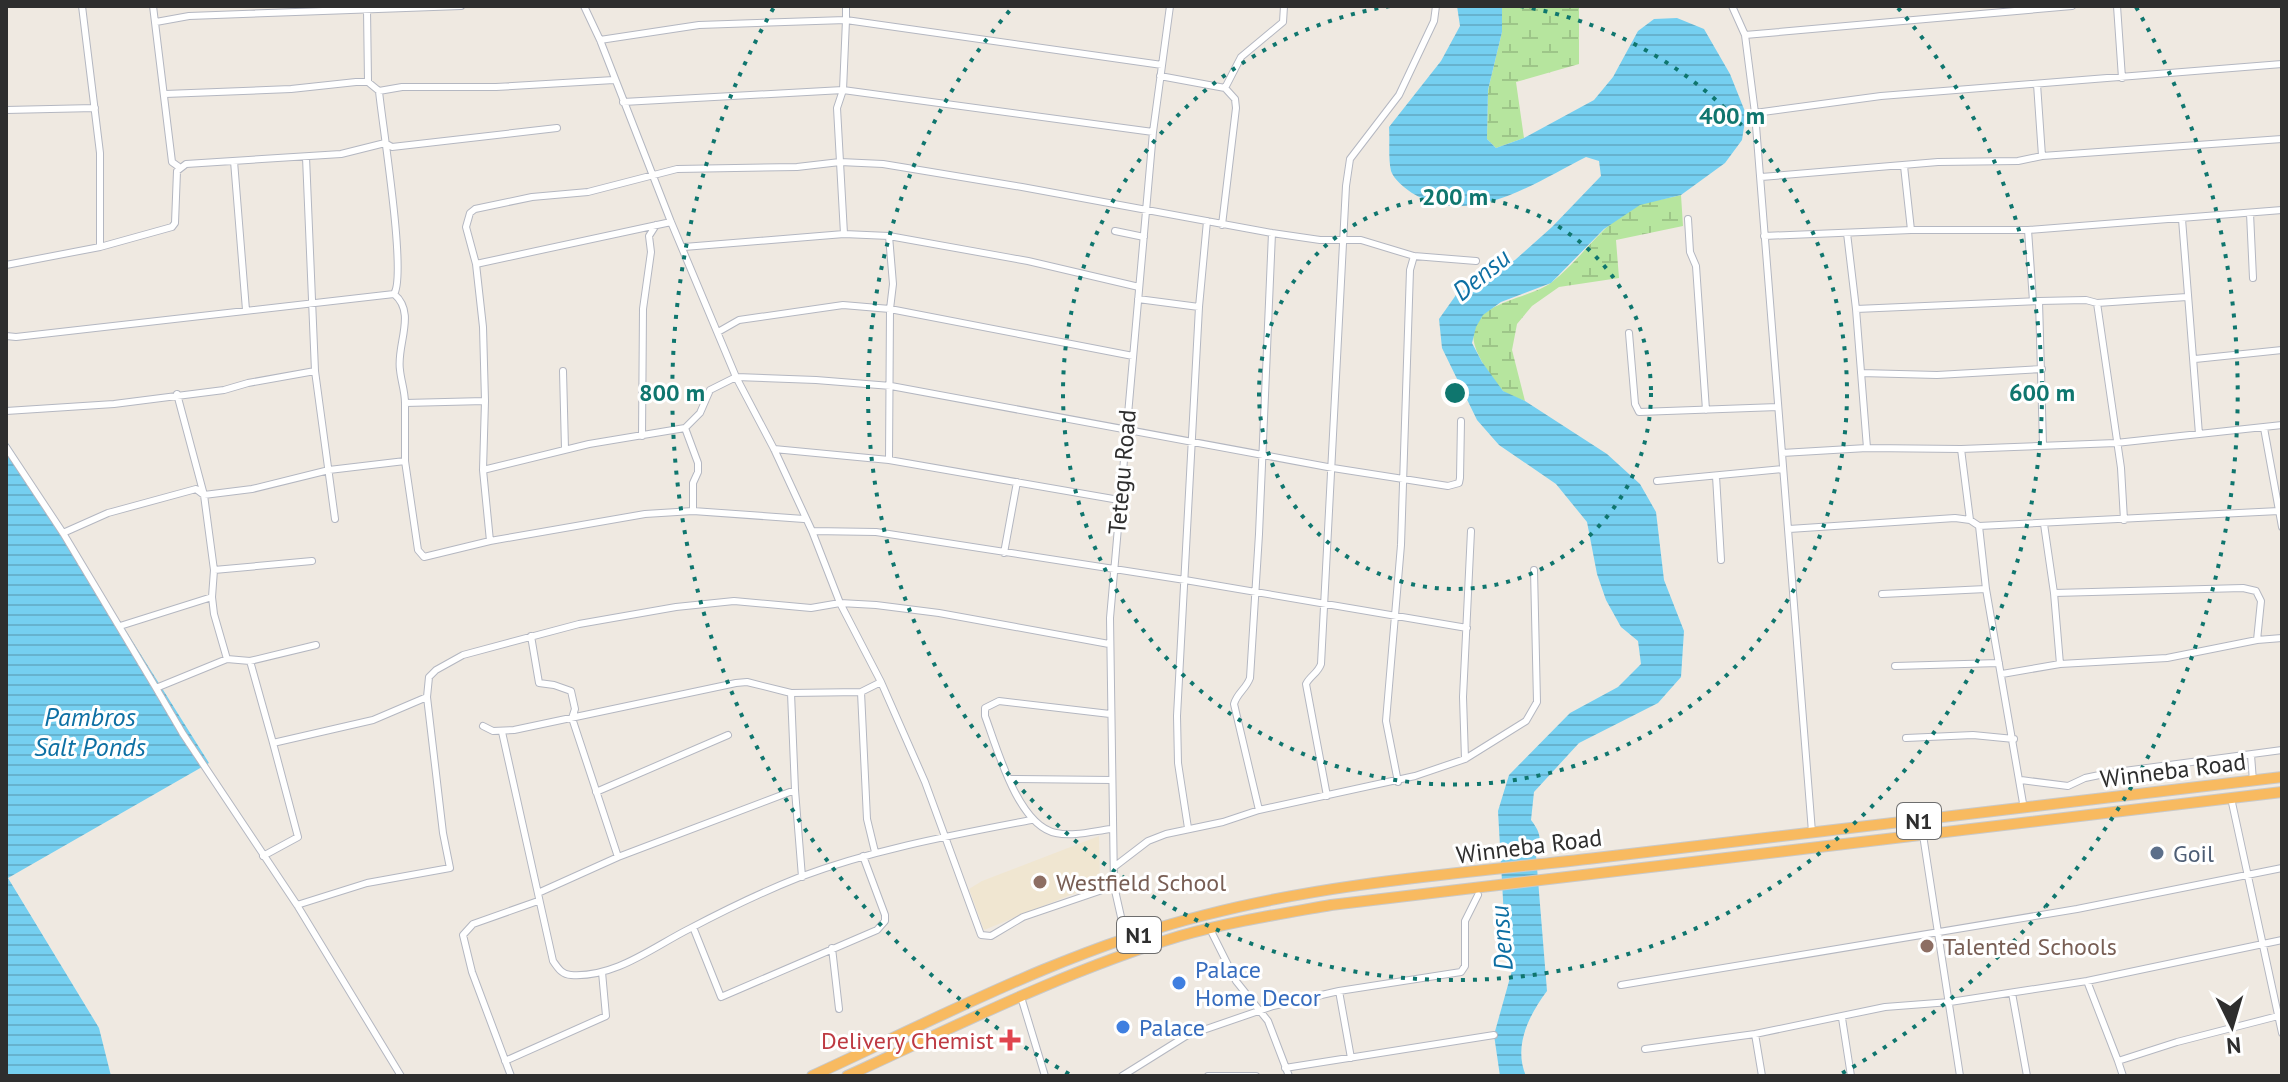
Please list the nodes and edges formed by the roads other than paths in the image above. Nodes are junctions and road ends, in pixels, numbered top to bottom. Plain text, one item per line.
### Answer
1 (82, 6) edge
2 (153, 6) edge
3 (461, 6) edge
4 (584, 6) edge
5 (846, 6) edge
6 (1170, 6) edge
7 (1284, 6) edge
8 (1436, 6) edge
9 (1732, 6) edge
10 (1953, 6) edge
11 (2072, 6) edge
12 (2117, 6) edge
13 (367, 9) junction
14 (1954, 16) junction
15 (846, 20) junction
16 (156, 22) junction
17 (1745, 35) junction
18 (600, 40) junction
19 (2282, 64) edge
20 (1162, 65) junction
21 (1160, 76) junction
22 (2122, 78) junction
23 (614, 80) junction
24 (368, 82) junction
25 (2037, 84) junction
26 (1225, 88) junction
27 (843, 90) junction
28 (379, 91) junction
29 (165, 94) junction
30 (623, 102) junction
31 (95, 108) junction
32 (6, 110) edge
33 (1755, 113) junction
34 (557, 128) dead end
35 (1153, 132) junction
36 (2282, 139) edge
37 (385, 143) junction
38 (2042, 156) junction
39 (306, 157) junction
40 (234, 161) junction
41 (840, 162) junction
42 (1904, 166) junction
43 (179, 167) junction
44 (653, 177) junction
45 (1761, 177) junction
46 (1146, 209) junction
47 (2282, 210) edge
48 (2250, 213) junction
49 (1688, 219) dead end
50 (2182, 219) junction
51 (1207, 221) junction
52 (671, 222) junction
53 (656, 225) junction
54 (1222, 225) junction
55 (1911, 230) junction
56 (2028, 230) junction
57 (1115, 231) dead end
58 (1272, 233) junction
59 (1847, 233) junction
60 (844, 234) junction
61 (889, 236) junction
62 (1764, 236) junction
63 (1144, 237) junction
64 (1345, 240) junction
65 (100, 247) junction
66 (684, 247) junction
67 (1414, 256) junction
68 (1476, 261) dead end
69 (476, 264) junction
70 (6, 265) edge
71 (2253, 278) dead end
72 (1139, 287) junction
73 (394, 294) junction
74 (2187, 297) junction
75 (1138, 299) junction
76 (2036, 301) junction
77 (310, 302) junction
78 (2097, 303) junction
79 (1199, 307) junction
80 (890, 309) junction
81 (1856, 309) junction
82 (246, 310) junction
83 (718, 332) junction
84 (1629, 333) dead end
85 (6, 336) edge
86 (2282, 350) edge
87 (1133, 356) junction
88 (2195, 359) junction
89 (2042, 369) junction
90 (315, 371) junction
91 (563, 371) dead end
92 (1861, 373) junction
93 (736, 377) junction
94 (891, 386) junction
95 (177, 394) junction
96 (485, 401) junction
97 (405, 403) junction
98 (1778, 407) junction
99 (1706, 410) junction
100 (6, 411) edge
101 (1461, 421) dead end
102 (2282, 425) edge
103 (685, 428) junction
104 (2264, 428) junction
105 (1126, 430) junction
106 (2199, 434) junction
107 (642, 436) junction
108 (1191, 440) junction
109 (2116, 443) junction
110 (2043, 445) junction
111 (6, 447) edge
112 (1867, 448) junction
113 (565, 449) junction
114 (774, 449) junction
115 (1961, 449) junction
116 (1782, 453) junction
117 (1262, 455) junction
118 (889, 460) junction
119 (405, 461) junction
120 (1333, 468) junction
121 (1783, 469) junction
122 (329, 470) junction
123 (483, 470) junction
124 (1716, 476) junction
125 (1402, 480) junction
126 (1657, 481) dead end
127 (1017, 482) junction
128 (204, 495) junction
129 (1119, 500) junction
130 (693, 511) junction
131 (2279, 511) junction
132 (335, 519) dead end
133 (804, 519) junction
134 (1970, 520) junction
135 (2124, 520) junction
136 (2044, 524) junction
137 (1979, 526) junction
138 (2282, 527) edge
139 (1789, 529) junction
140 (812, 531) junction
141 (1471, 531) dead end
142 (63, 533) junction
143 (490, 541) junction
144 (1004, 553) junction
145 (1721, 560) dead end
146 (312, 561) dead end
147 (214, 570) junction
148 (1534, 570) dead end
149 (1113, 571) junction
150 (1185, 580) junction
151 (1986, 589) junction
152 (1256, 593) junction
153 (2054, 593) junction
154 (1882, 594) dead end
155 (212, 597) junction
156 (840, 603) junction
157 (1324, 603) junction
158 (1394, 617) junction
159 (120, 626) junction
160 (1467, 628) junction
161 (531, 636) junction
162 (2282, 638) edge
163 (2257, 640) junction
164 (1109, 644) junction
165 (316, 645) dead end
166 (227, 659) junction
167 (250, 661) junction
168 (1999, 663) junction
169 (2060, 664) junction
170 (1895, 666) dead end
171 (2002, 674) junction
172 (881, 682) junction
173 (156, 688) junction
174 (861, 692) junction
175 (791, 693) junction
176 (427, 697) junction
177 (1110, 714) junction
178 (572, 718) junction
179 (483, 726) dead end
180 (502, 732) junction
181 (728, 735) dead end
182 (1906, 738) dead end
183 (2014, 739) junction
184 (273, 743) junction
185 (2282, 750) edge
186 (2251, 755) junction
187 (1465, 759) junction
188 (2282, 777) edge
189 (1009, 779) junction
190 (1112, 780) junction
191 (2021, 780) junction
192 (2253, 781) junction
193 (1398, 782) junction
194 (2068, 786) junction
195 (795, 790) junction
196 (596, 792) junction
197 (2282, 792) edge
198 (2134, 795) junction
199 (1327, 796) junction
200 (2231, 798) junction
201 (2075, 802) junction
202 (2024, 809) junction
203 (1259, 810) junction
204 (2118, 812) junction
205 (2066, 818) junction
206 (1031, 820) junction
207 (1188, 828) junction
208 (1111, 829) junction
209 (1812, 832) junction
210 (1923, 835) junction
211 (945, 836) junction
212 (875, 852) junction
213 (263, 856) junction
214 (863, 856) junction
215 (618, 857) junction
216 (1114, 867) junction
217 (2282, 868) edge
218 (2247, 875) junction
219 (802, 877) junction
220 (1114, 886) junction
221 (538, 893) junction
222 (1478, 895) dead end
223 (538, 901) junction
224 (297, 905) junction
225 (693, 927) junction
226 (1210, 929) junction
227 (1939, 932) junction
228 (1126, 939) junction
229 (2282, 940) edge
230 (2263, 946) junction
231 (832, 948) junction
232 (602, 972) junction
233 (2087, 981) junction
234 (1621, 985) dead end
235 (1339, 991) junction
236 (2012, 993) junction
237 (1021, 997) junction
238 (1950, 1002) junction
239 (839, 1009) dead end
240 (1260, 1011) junction
241 (2280, 1015) edge
242 (1842, 1018) junction
243 (2282, 1033) edge
244 (1755, 1034) junction
245 (1494, 1035) dead end
246 (1645, 1049) dead end
247 (1351, 1058) junction
248 (505, 1061) junction
249 (2118, 1061) junction
250 (1285, 1068) junction
251 (401, 1076) edge
252 (511, 1076) edge
253 (812, 1076) edge
254 (847, 1076) edge
255 (1045, 1076) edge
256 (1122, 1076) edge
257 (1208, 1076) edge
258 (1256, 1076) edge
259 (1289, 1076) edge
260 (1762, 1076) edge
261 (1851, 1076) edge
262 (1960, 1076) edge
263 (2027, 1076) edge
264 (2123, 1076) edge

1 - 31 street
2 - 16 street
3 - 13 street
4 - 18 street
5 - 15 street
6 - 20 street, Tetegu Road
7 - 26 street
8 - 64 street
9 - 17 street
10 - 14 street
11 - 14 street
12 - 22 street
13 - 16 street
13 - 24 street
14 - 17 street
15 - 18 street
15 - 20 street
15 - 27 street
16 - 29 street
17 - 33 street
18 - 23 street
19 - 22 street
20 - 21 street, Tetegu Road
21 - 26 street
21 - 35 street, Tetegu Road
22 - 25 street
23 - 28 street
23 - 30 street
24 - 28 street
24 - 29 street
25 - 33 street
25 - 38 street
26 - 54 street
27 - 30 street
27 - 35 street
27 - 41 street
28 - 37 street
29 - 43 street
30 - 44 street
31 - 32 street
31 - 65 street
33 - 45 street
34 - 37 street
35 - 46 street, Tetegu Road
36 - 38 street
37 - 39 street
37 - 73 street
38 - 42 street
39 - 40 street
39 - 77 street
40 - 43 street
40 - 82 street
41 - 44 street
41 - 46 street
41 - 60 street
42 - 45 street
42 - 55 street
43 - 65 street
44 - 52 street
44 - 69 street
45 - 62 street
46 - 51 street
46 - 63 street, Tetegu Road
47 - 48 street
48 - 50 street
48 - 71 street
49 - 99 street
50 - 56 street
50 - 74 street
51 - 54 street
51 - 79 street
52 - 53 street
52 - 66 street
53 - 69 street
53 - 107 street
54 - 58 street
55 - 56 street
55 - 59 street
56 - 76 street
57 - 63 street
58 - 64 street
58 - 117 street
59 - 62 street
59 - 81 street
60 - 61 street
60 - 66 street
61 - 72 street
61 - 80 street
62 - 98 street
63 - 72 street, Tetegu Road
64 - 67 street
64 - 120 street
65 - 70 street
66 - 83 street
67 - 68 street
67 - 125 street
69 - 96 street
72 - 75 street, Tetegu Road
73 - 77 street
73 - 97 street
74 - 78 street
74 - 88 street
75 - 79 street
75 - 87 street, Tetegu Road
76 - 78 street
76 - 81 street
76 - 89 street
77 - 82 street
77 - 90 street
78 - 109 street
79 - 108 street
80 - 83 street
80 - 87 street
80 - 94 street
81 - 92 street
82 - 85 street
83 - 93 street
84 - 99 street
86 - 88 street
87 - 105 street, Tetegu Road
88 - 106 street
89 - 92 street
89 - 110 street
90 - 95 street
90 - 122 street
91 - 113 street
92 - 112 street
93 - 94 street
93 - 103 street
93 - 114 street
94 - 105 street
94 - 118 street
95 - 100 street
95 - 128 street
96 - 97 street
96 - 123 street
97 - 119 street
98 - 99 street
98 - 116 street
101 - 125 street
102 - 104 street
103 - 107 street
103 - 130 street
104 - 106 street
104 - 131 street
105 - 108 street
105 - 129 street, Tetegu Road
106 - 109 street
107 - 113 street
108 - 117 street
108 - 150 street
109 - 110 street
109 - 135 street
110 - 115 street
111 - 142 street
112 - 115 street
112 - 116 street
113 - 123 street
114 - 118 street
114 - 133 street
115 - 134 street
116 - 121 street
117 - 120 street
117 - 152 street
118 - 127 street
119 - 122 street
119 - 143 street
120 - 125 street
120 - 157 street
121 - 124 street
121 - 139 street
122 - 128 street
122 - 132 street
123 - 143 street
124 - 126 street
124 - 145 street
125 - 158 street
127 - 129 street
127 - 144 street
128 - 142 street
128 - 147 street
129 - 149 street, Tetegu Road
130 - 133 street
130 - 143 street
131 - 135 street
131 - 138 street
133 - 140 street
134 - 137 street
134 - 139 street
135 - 136 street
136 - 137 street
136 - 153 street
137 - 151 street
139 - 209 street
140 - 144 street
140 - 156 street
141 - 160 street
142 - 159 street
144 - 149 street
146 - 147 street
147 - 155 street
148 - 187 street
149 - 150 street
149 - 164 street, Tetegu Road
150 - 152 street
150 - 207 street
151 - 154 street
151 - 168 street
152 - 157 street
152 - 203 street
153 - 163 street
153 - 169 street
155 - 159 street
155 - 166 street
156 - 161 street
156 - 164 street
156 - 172 street
157 - 158 street
157 - 199 street
158 - 160 street
158 - 193 street
159 - 173 street
160 - 187 street
161 - 176 street
161 - 178 street
162 - 163 street
163 - 169 street
164 - 177 street, Tetegu Road
165 - 167 street
166 - 167 street
166 - 173 street
167 - 184 street
168 - 170 street
168 - 171 street
169 - 171 street
171 - 183 street
172 - 174 street
172 - 211 street
173 - 213 street
174 - 175 street
174 - 212 street
175 - 178 street
175 - 195 street
176 - 184 street
176 - 224 street
177 - 189 street
177 - 190 street, Tetegu Road
178 - 180 street
178 - 196 street
179 - 180 street
180 - 221 street
181 - 196 street
182 - 183 street
183 - 191 street
184 - 213 street
185 - 186 street
186 - 192 street
186 - 194 street
187 - 193 street
188 - 192 highway, Winneba Road / N1
189 - 190 street
189 - 206 street
190 - 208 street, Tetegu Road
191 - 194 street
191 - 202 street
192 - 198 highway, Winneba Road / N1
193 - 199 street
194 - 201 street
195 - 215 street
195 - 219 street
196 - 215 street
197 - 200 highway, Winneba Road / N1
198 - 201 highway, Winneba Road / N1
198 - 204 highway
199 - 203 street
200 - 204 highway, Winneba Road / N1
200 - 218 street
201 - 202 highway, Winneba Road / N1
201 - 205 highway
202 - 209 highway, Winneba Road / N1
203 - 207 street
204 - 205 highway, Winneba Road / N1
205 - 210 highway, Winneba Road / N1
206 - 208 street
206 - 211 street
207 - 216 street
208 - 216 street, Tetegu Road
209 - 228 highway, Winneba Road / N1
210 - 226 highway, Winneba Road / N1
210 - 227 street
211 - 212 street
211 - 220 street
212 - 214 street
213 - 224 street
214 - 219 street
214 - 231 street
215 - 221 street
216 - 220 street, Tetegu Road
217 - 218 street
218 - 227 street
218 - 230 street
219 - 225 street
220 - 228 street, Tetegu Road
221 - 223 street
222 - 235 street
223 - 232 street
223 - 248 street
224 - 251 street
225 - 231 street
225 - 232 street
226 - 237 highway, Winneba Road / N1
226 - 240 street
227 - 234 street
227 - 238 street
228 - 253 highway, Winneba Road / N1
229 - 230 street
230 - 233 street
230 - 241 street
231 - 239 street
232 - 248 street
233 - 236 street
233 - 249 street
235 - 240 street
235 - 247 street
236 - 238 street
236 - 263 street
237 - 254 highway, Winneba Road / N1
237 - 255 street
238 - 242 street
238 - 262 street
240 - 250 street
240 - 256 street
241 - 243 street
241 - 249 street
242 - 244 street
242 - 261 street
244 - 246 street
244 - 260 street
245 - 247 street
247 - 250 street
248 - 252 street
249 - 264 street
250 - 259 street
257 - 258 street

